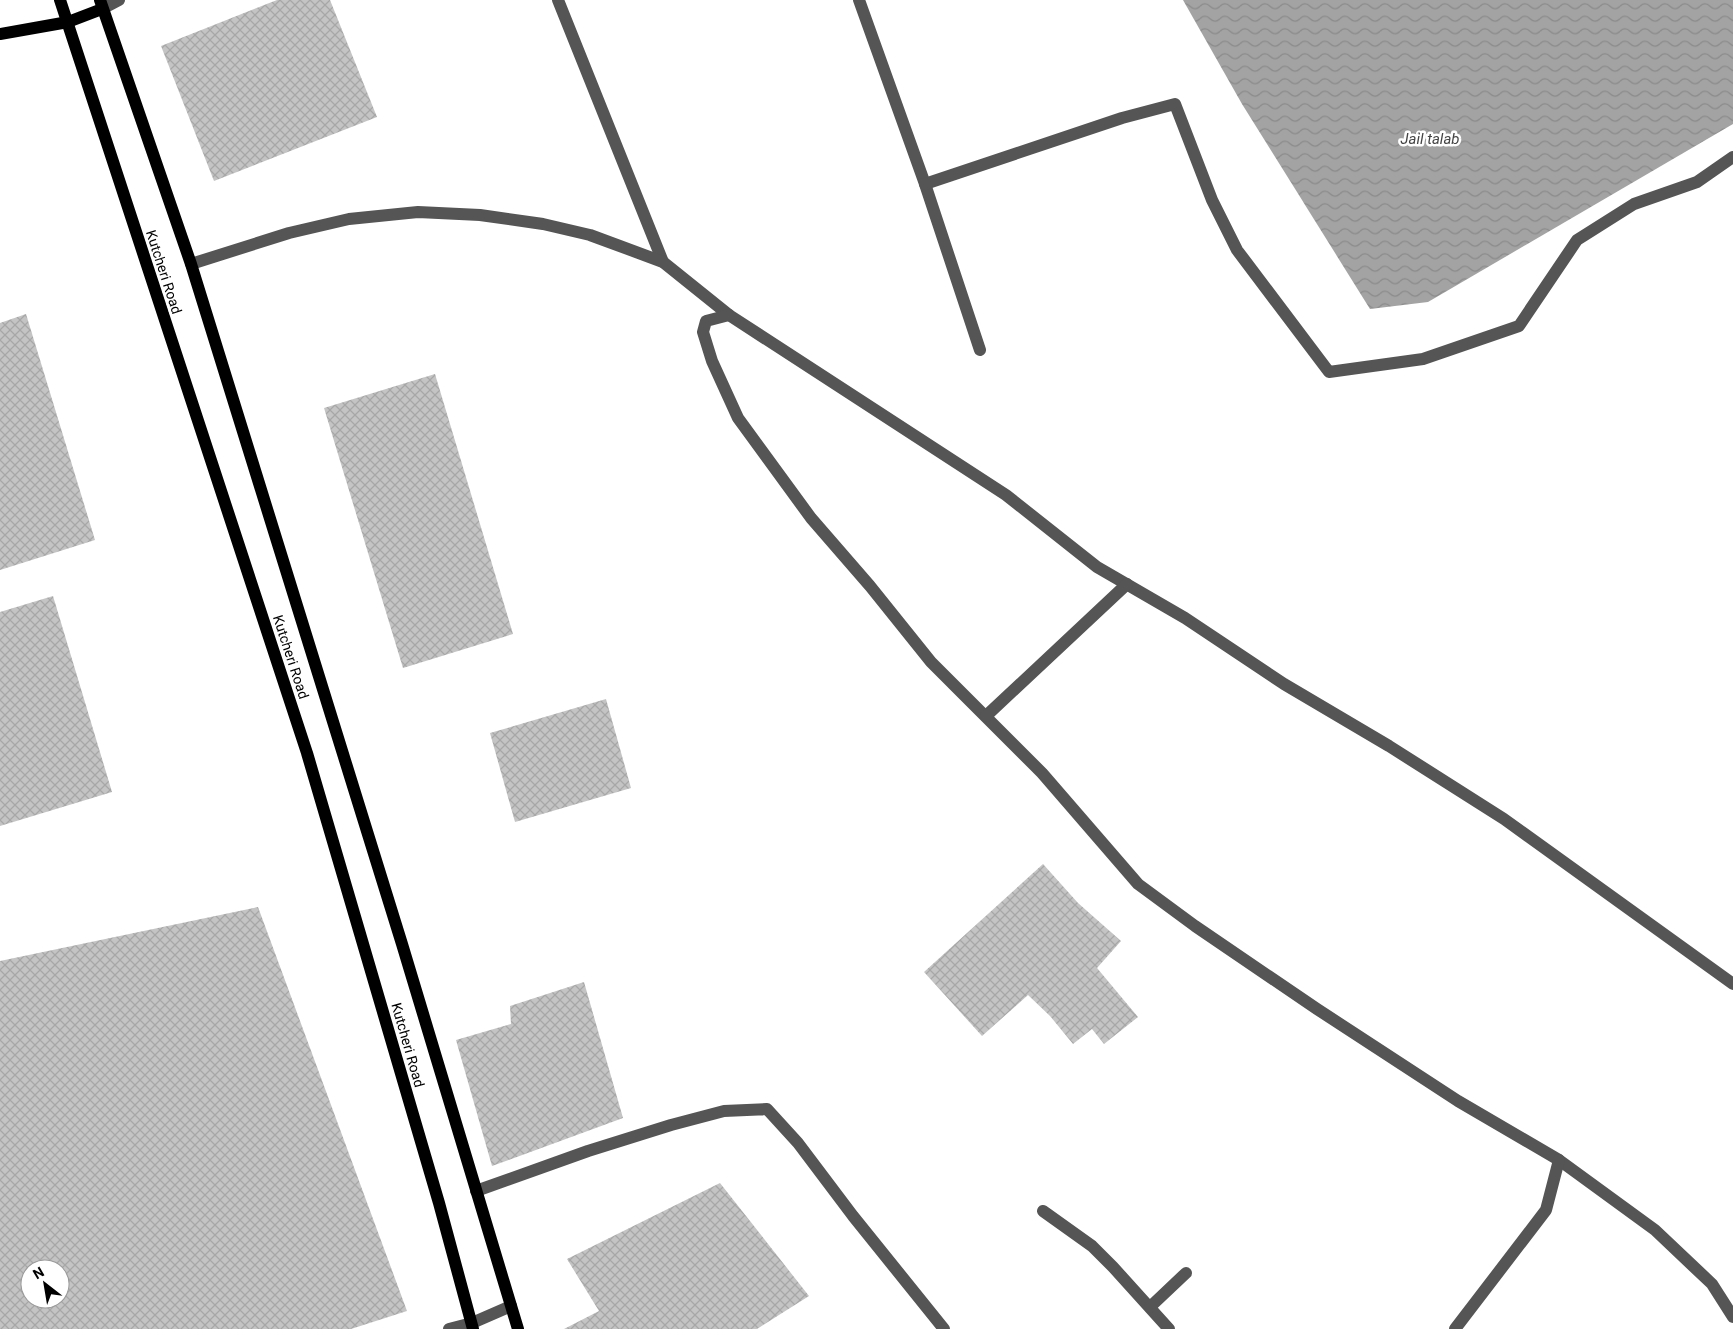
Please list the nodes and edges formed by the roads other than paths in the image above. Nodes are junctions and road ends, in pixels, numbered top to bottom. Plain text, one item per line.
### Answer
1 (60, 0) edge
2 (119, 0) edge
3 (558, 0) edge
4 (859, 0) edge
5 (101, 4) edge
6 (68, 22) junction
7 (0, 34) edge
8 (1733, 157) edge
9 (925, 184) junction
10 (662, 262) junction
11 (191, 264) junction
12 (729, 316) junction
13 (980, 350) dead end
14 (1128, 584) junction
15 (986, 716) junction
16 (1733, 984) edge
17 (1559, 1160) junction
18 (476, 1191) junction
19 (1043, 1212) dead end
20 (1186, 1273) dead end
21 (511, 1306) junction
22 (1150, 1306) junction
23 (1733, 1317) edge
24 (472, 1326) edge
25 (449, 1329) edge
26 (518, 1329) edge
27 (944, 1329) edge
28 (1169, 1329) edge
29 (1455, 1329) edge

1 - 6 main road, Kutcheri Road
2 - 5 street
3 - 10 street
4 - 9 street
5 - 6 main road
5 - 11 main road
6 - 7 main road
6 - 24 main road, Kutcheri Road
8 - 9 street
9 - 13 street
10 - 11 street
10 - 12 street
11 - 18 main road
12 - 14 street
12 - 15 street
14 - 15 street
14 - 16 street
15 - 17 street
17 - 23 street
17 - 29 street
18 - 21 main road
18 - 27 street
19 - 22 street
20 - 22 street
21 - 24 street
21 - 26 main road
22 - 28 street
24 - 25 street

